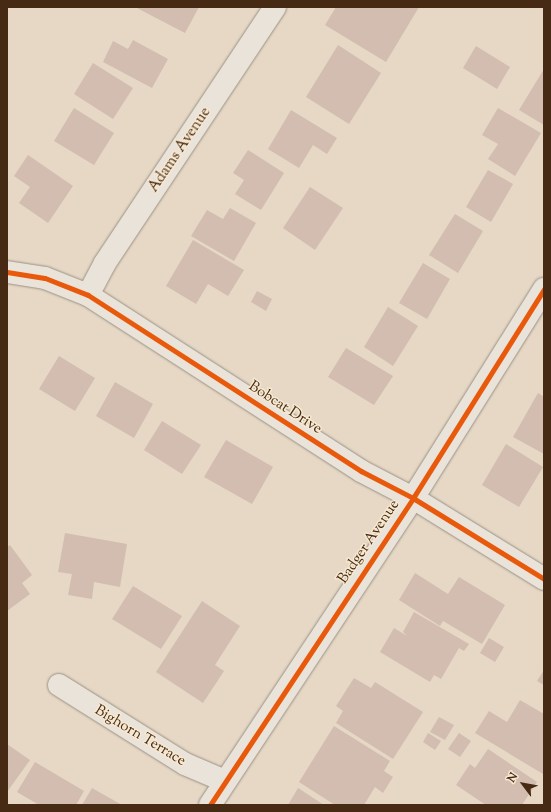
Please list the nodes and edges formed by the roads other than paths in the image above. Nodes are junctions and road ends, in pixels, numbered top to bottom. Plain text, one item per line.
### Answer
1 (275, 7) edge
2 (7, 272) edge
3 (544, 289) edge
4 (88, 295) junction
5 (413, 498) junction
6 (544, 579) edge
7 (59, 685) dead end
8 (225, 781) junction
9 (210, 805) edge

1 - 4 street, Adams Avenue
2 - 4 street, Bobcat Drive
3 - 5 street, Badger Avenue
4 - 5 street, Bobcat Drive
5 - 6 street, Bobcat Drive
5 - 8 street, Badger Avenue
7 - 8 street, Bighorn Terrace
8 - 9 street, Badger Avenue

